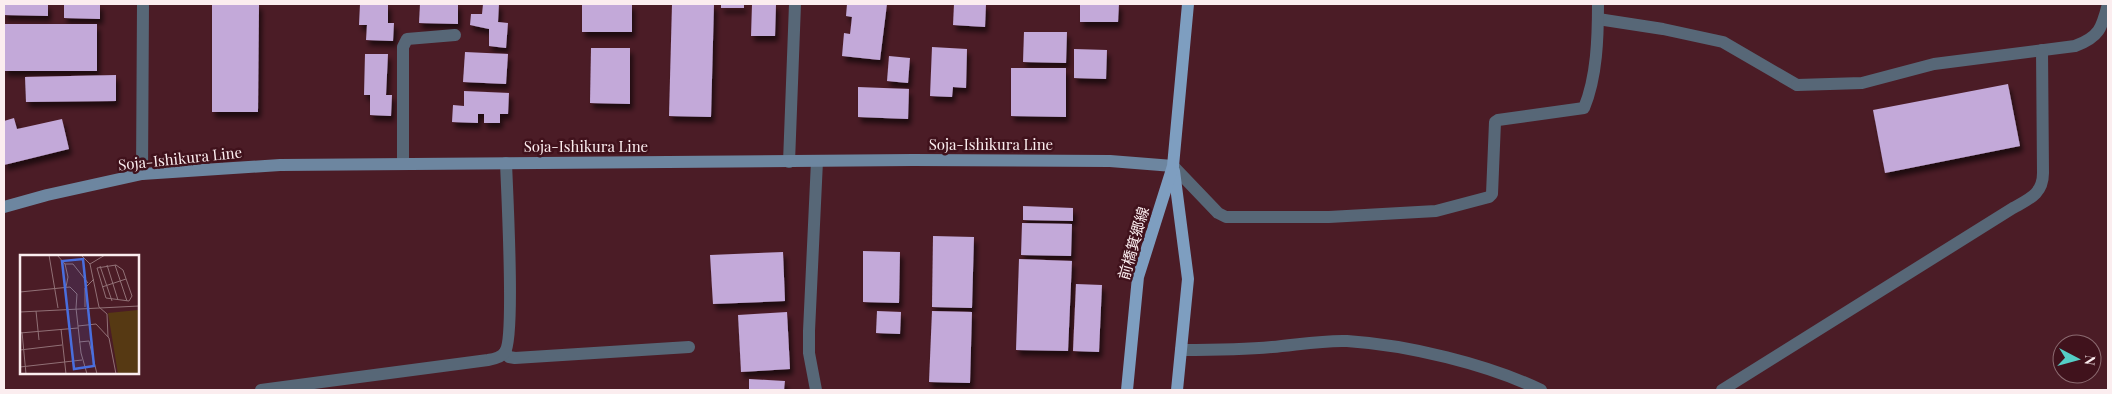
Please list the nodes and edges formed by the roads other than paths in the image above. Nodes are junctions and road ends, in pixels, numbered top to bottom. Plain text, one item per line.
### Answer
1 (143, 4) edge
2 (795, 4) edge
3 (1188, 4) edge
4 (1598, 4) edge
5 (2108, 4) edge
6 (1598, 19) junction
7 (455, 35) dead end
8 (2042, 50) junction
9 (816, 161) junction
10 (403, 162) junction
11 (789, 162) junction
12 (506, 163) junction
13 (1173, 166) junction
14 (142, 174) junction
15 (4, 207) edge
16 (689, 347) dead end
17 (1181, 350) junction
18 (505, 352) junction
19 (261, 390) edge
20 (816, 390) edge
21 (1127, 390) edge
22 (1177, 390) edge
23 (1541, 390) edge
24 (1722, 390) edge

1 - 14 street
2 - 11 street
3 - 13 main road, 前橋箕郷線
4 - 6 street
5 - 8 street
6 - 8 street
6 - 13 street
7 - 10 street
8 - 24 street
9 - 11 main road, Soja-Ishikura Line
9 - 13 main road, Soja-Ishikura Line
9 - 20 street
10 - 12 main road, Soja-Ishikura Line
10 - 14 main road, Soja-Ishikura Line
11 - 12 main road, Soja-Ishikura Line
12 - 18 street
13 - 17 main road, 前橋箕郷線
13 - 21 main road, 前橋箕郷線
14 - 15 main road, Soja-Ishikura Line
16 - 18 street
17 - 22 main road, 前橋箕郷線
17 - 23 street
18 - 19 street

